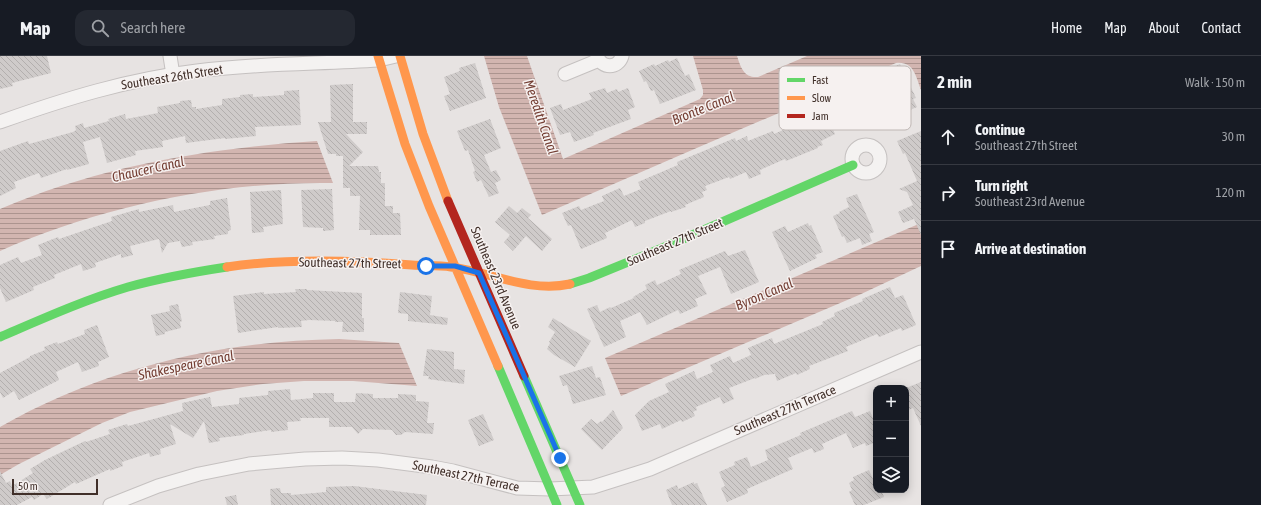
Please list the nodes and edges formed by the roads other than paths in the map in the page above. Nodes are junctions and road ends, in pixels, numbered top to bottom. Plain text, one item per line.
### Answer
1 (170, 56) edge
2 (396, 56) edge
3 (400, 56) edge
4 (622, 56) edge
5 (379, 58) edge
6 (598, 58) edge
7 (565, 74) dead end
8 (173, 75) junction
9 (0, 122) edge
10 (854, 166) dead end
11 (455, 266) junction
12 (479, 273) junction
13 (0, 337) edge
14 (921, 352) edge
15 (573, 488) junction
16 (550, 489) junction
17 (110, 505) edge
18 (557, 505) edge
19 (580, 505) edge

1 - 8 street
2 - 5 street, Southeast 26th Street
3 - 12 street, Southeast 23rd Avenue
4 - 6 street
5 - 8 street, Southeast 26th Street
5 - 11 street
6 - 7 street
8 - 9 street, Southeast 26th Street
10 - 12 street, Southeast 27th Street
11 - 12 street, Southeast 27th Street
11 - 13 street, Southeast 27th Street
11 - 16 street
12 - 15 street, Southeast 23rd Avenue
14 - 15 street, Southeast 27th Terrace
15 - 16 street, Southeast 27th Terrace
15 - 19 street, Southeast 23rd Avenue
16 - 17 street, Southeast 27th Terrace
16 - 18 street

